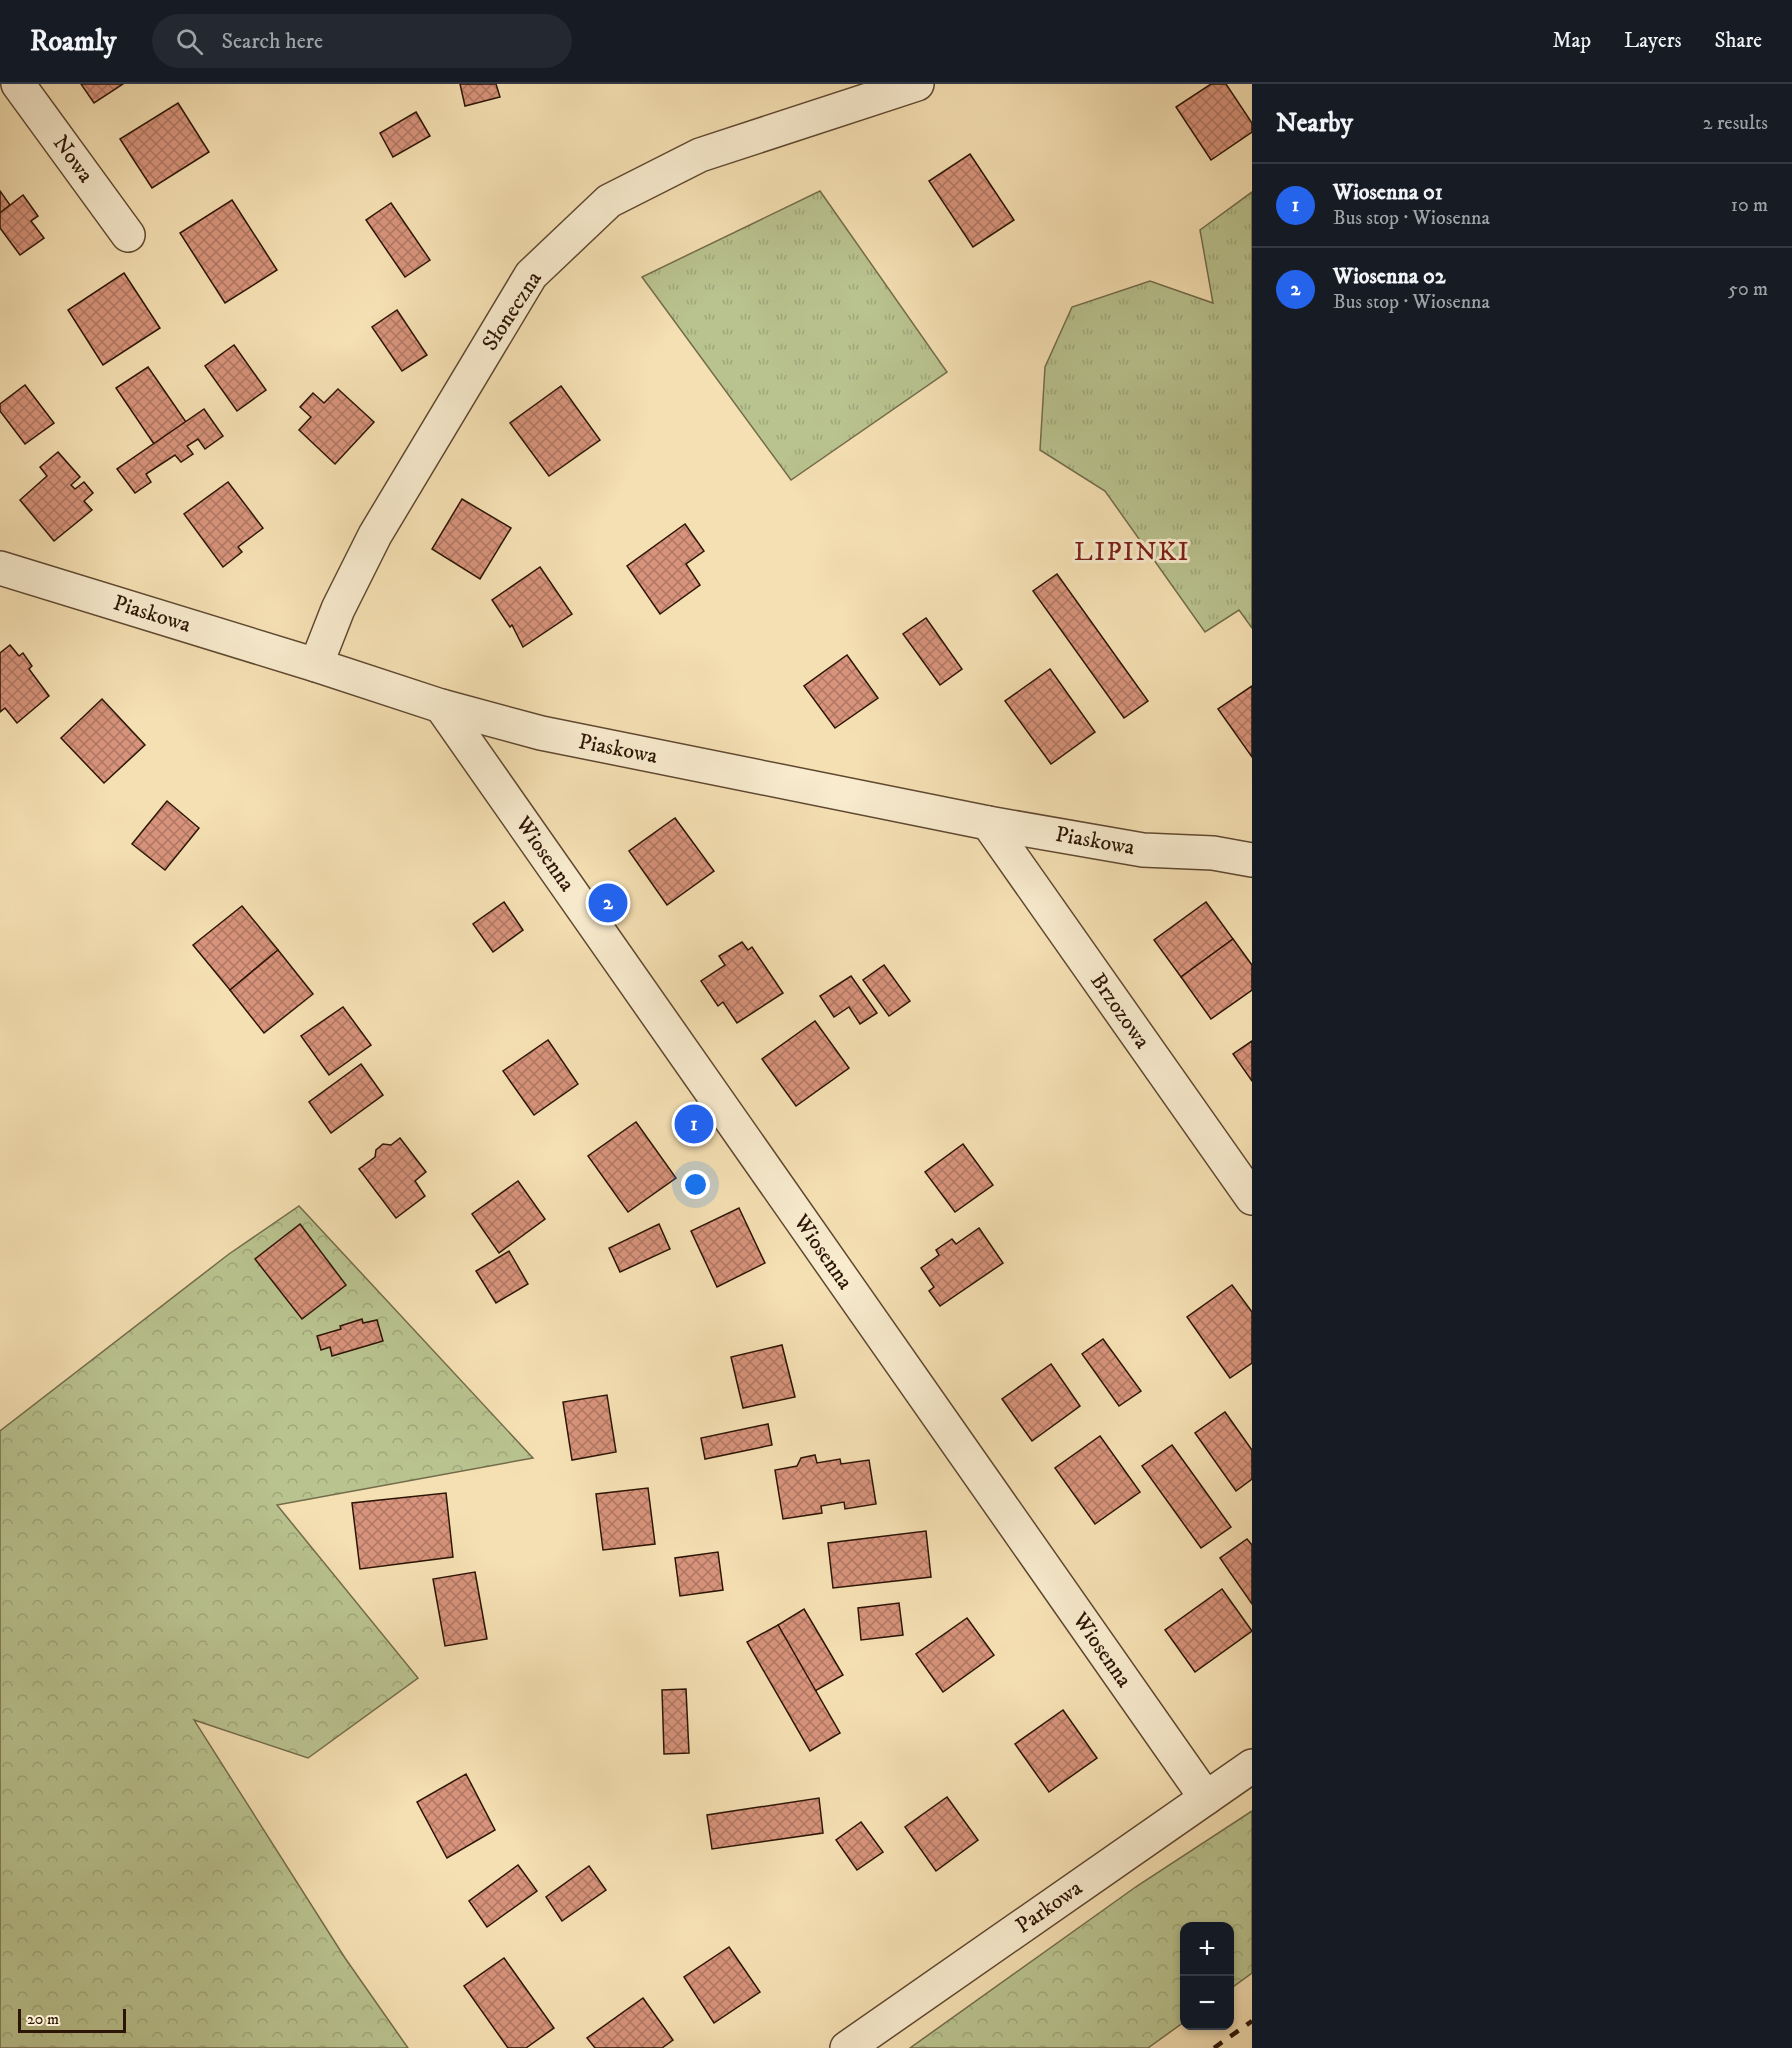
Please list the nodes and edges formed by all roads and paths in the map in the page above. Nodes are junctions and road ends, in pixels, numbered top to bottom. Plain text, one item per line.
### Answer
1 (18, 84) edge
2 (917, 84) edge
3 (128, 235) dead end
4 (0, 568) edge
5 (316, 665) junction
6 (441, 706) junction
7 (988, 823) junction
8 (1252, 860) edge
9 (1252, 1198) edge
10 (1252, 1766) edge
11 (1206, 1798) junction
12 (847, 2048) edge

1 - 3 street, Nowa
2 - 5 street, Słoneczna
4 - 5 street, Piaskowa
5 - 6 street, Piaskowa
6 - 7 street, Piaskowa
6 - 11 street, Wiosenna
7 - 8 street, Piaskowa
7 - 9 street, Brzozowa
10 - 11 street, Parkowa
11 - 12 street, Parkowa

